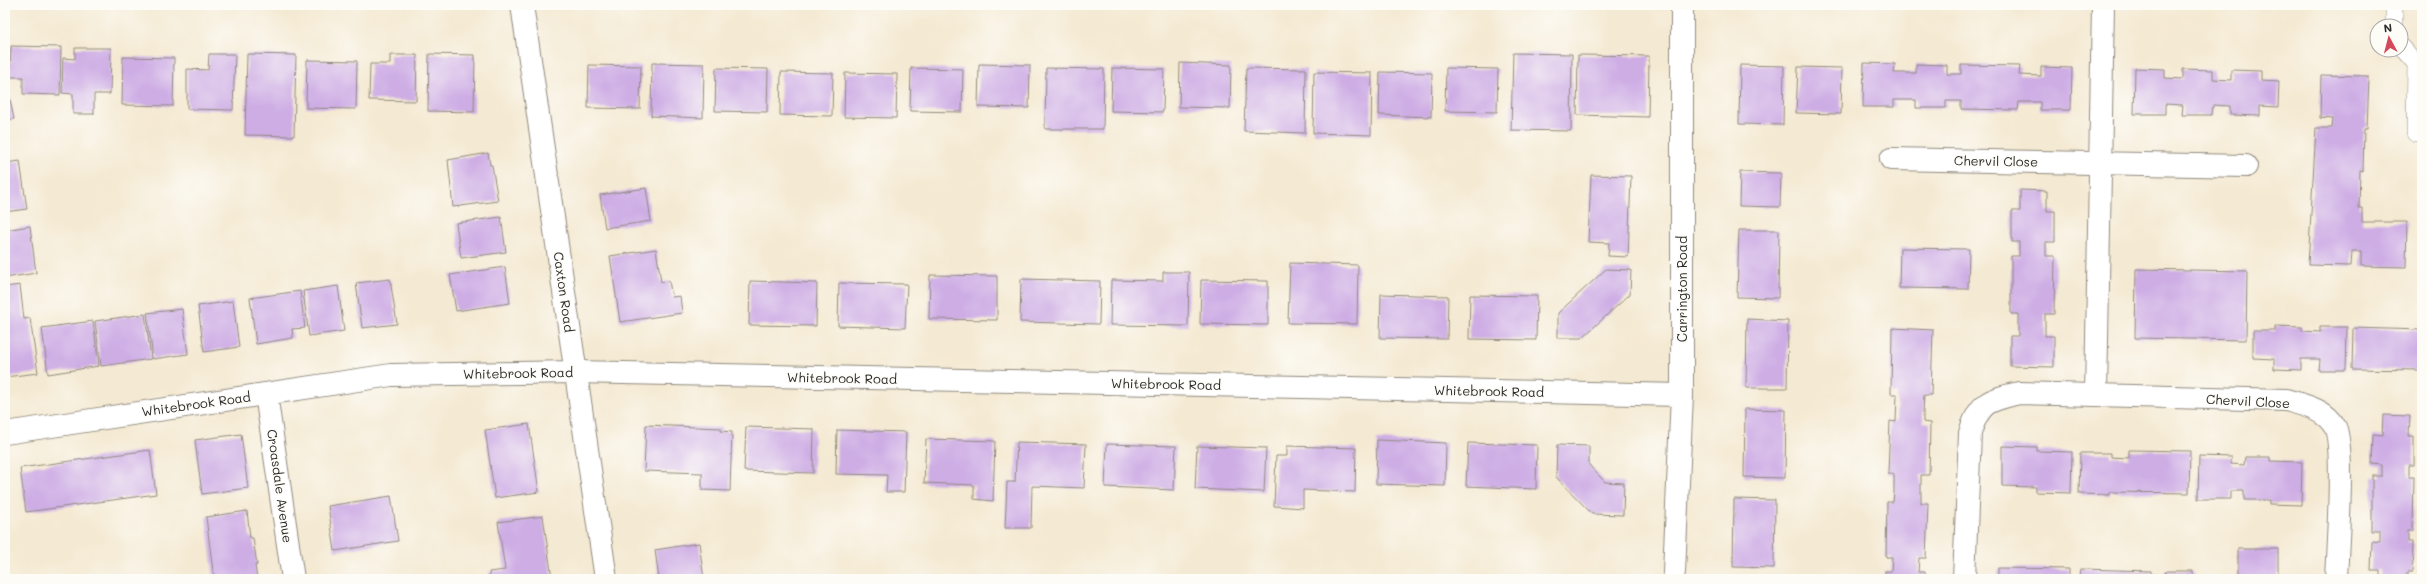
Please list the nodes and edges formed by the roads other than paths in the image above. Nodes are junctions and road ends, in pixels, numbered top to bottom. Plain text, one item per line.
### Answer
1 (522, 5) edge
2 (1682, 5) edge
3 (2103, 5) edge
4 (2394, 5) edge
5 (2394, 18) edge
6 (2409, 56) edge
7 (2415, 133) dead end
8 (1891, 159) dead end
9 (2100, 163) junction
10 (2246, 166) dead end
11 (575, 372) junction
12 (266, 394) junction
13 (1682, 395) junction
14 (2096, 395) junction
15 (5, 432) edge
16 (1674, 572) dead end
17 (293, 579) edge
18 (606, 579) edge
19 (1964, 579) edge
20 (2336, 579) edge

1 - 11 street, Caxton Road
2 - 13 street, Carrington Road
3 - 9 street
4 - 5 lane
6 - 7 lane
8 - 9 street, Chervil Close
9 - 10 street, Chervil Close
9 - 14 street
11 - 12 street, Whitebrook Road
11 - 13 street, Whitebrook Road
11 - 18 street, Caxton Road
12 - 15 street, Whitebrook Road
12 - 17 street, Croasdale Avenue
13 - 16 street, Carrington Road
14 - 19 street, Chervil Close
14 - 20 street, Chervil Close

